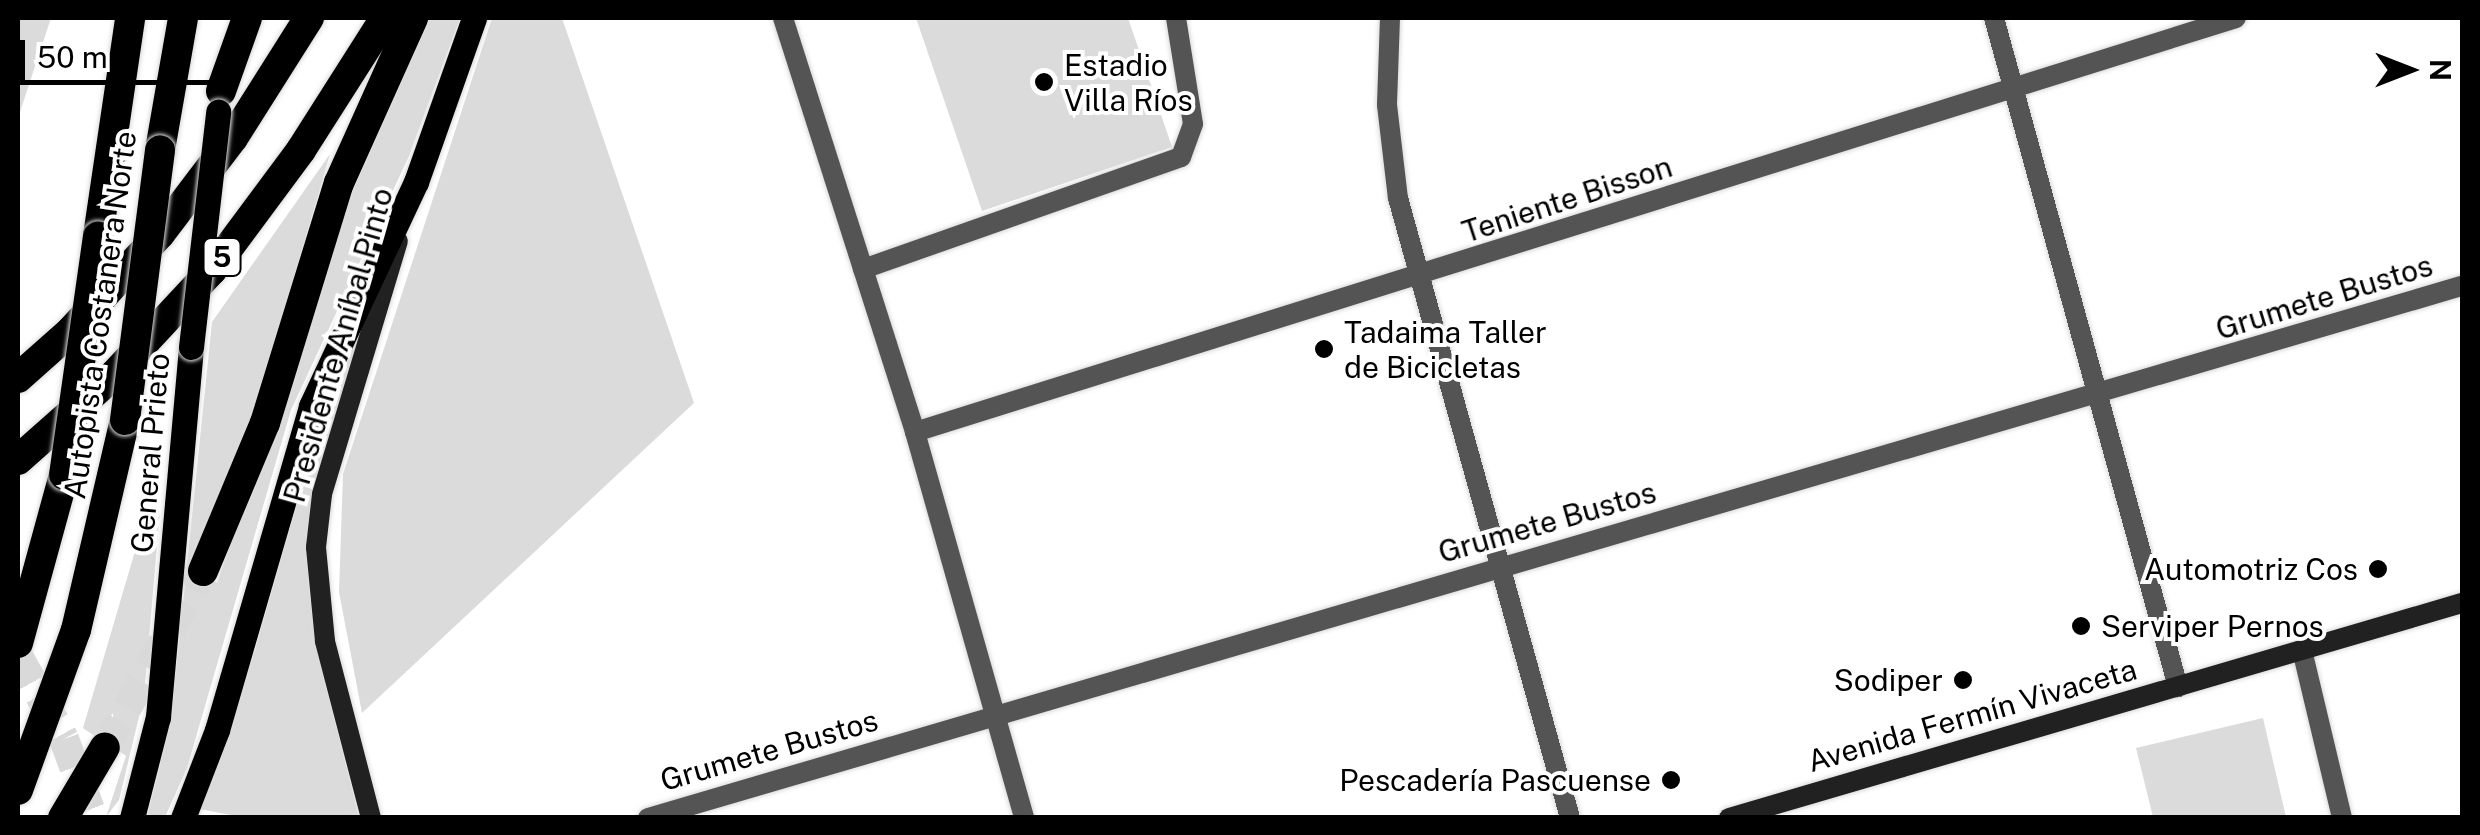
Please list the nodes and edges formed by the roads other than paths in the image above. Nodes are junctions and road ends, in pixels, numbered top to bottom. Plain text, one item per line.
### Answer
1 (130, 18) edge
2 (183, 18) edge
3 (234, 18) edge
4 (246, 18) edge
5 (308, 18) edge
6 (384, 18) edge
7 (414, 18) edge
8 (474, 18) edge
9 (784, 18) edge
10 (1176, 18) edge
11 (1390, 18) edge
12 (1994, 18) edge
13 (2236, 18) edge
14 (2016, 88) junction
15 (219, 101) junction
16 (416, 182) junction
17 (863, 269) junction
18 (1418, 278) junction
19 (2462, 286) edge
20 (18, 378) edge
21 (2098, 398) junction
22 (914, 432) junction
23 (18, 460) edge
24 (1498, 567) junction
25 (203, 571) tunnel mouth
26 (2462, 603) edge
27 (18, 643) edge
28 (2302, 650) junction
29 (2178, 686) junction
30 (996, 715) junction
31 (106, 747) tunnel mouth
32 (18, 790) edge
33 (64, 818) edge
34 (132, 818) edge
35 (183, 818) edge
36 (371, 818) edge
37 (648, 818) edge
38 (1024, 818) edge
39 (1570, 818) edge
40 (1728, 818) edge
41 (2342, 818) edge

1 - 27 highway, Autopista Costanera Norte, bridge
2 - 32 highway, Autopista Costanera Norte, bridge
3 - 15 highway
4 - 15 highway
5 - 20 highway, 5
6 - 23 highway, 5
7 - 25 highway
8 - 16 main road
9 - 17 street
10 - 17 street
11 - 18 street
12 - 14 street
13 - 14 street, Teniente Bisson
14 - 18 street, Teniente Bisson
14 - 21 street
15 - 34 main road, General Prieto, bridge
16 - 35 main road
16 - 36 main road, Presidente Aníbal Pinto
17 - 22 street
18 - 22 street, Teniente Bisson
18 - 24 street
19 - 21 street, Grumete Bustos
21 - 24 street, Grumete Bustos
21 - 29 street
22 - 30 street
24 - 30 street, Grumete Bustos
24 - 39 street
26 - 28 main road, Avenida Fermín Vivaceta
28 - 29 main road, Avenida Fermín Vivaceta
28 - 41 street
29 - 40 main road, Avenida Fermín Vivaceta
30 - 37 street, Grumete Bustos
30 - 38 street
31 - 33 highway

